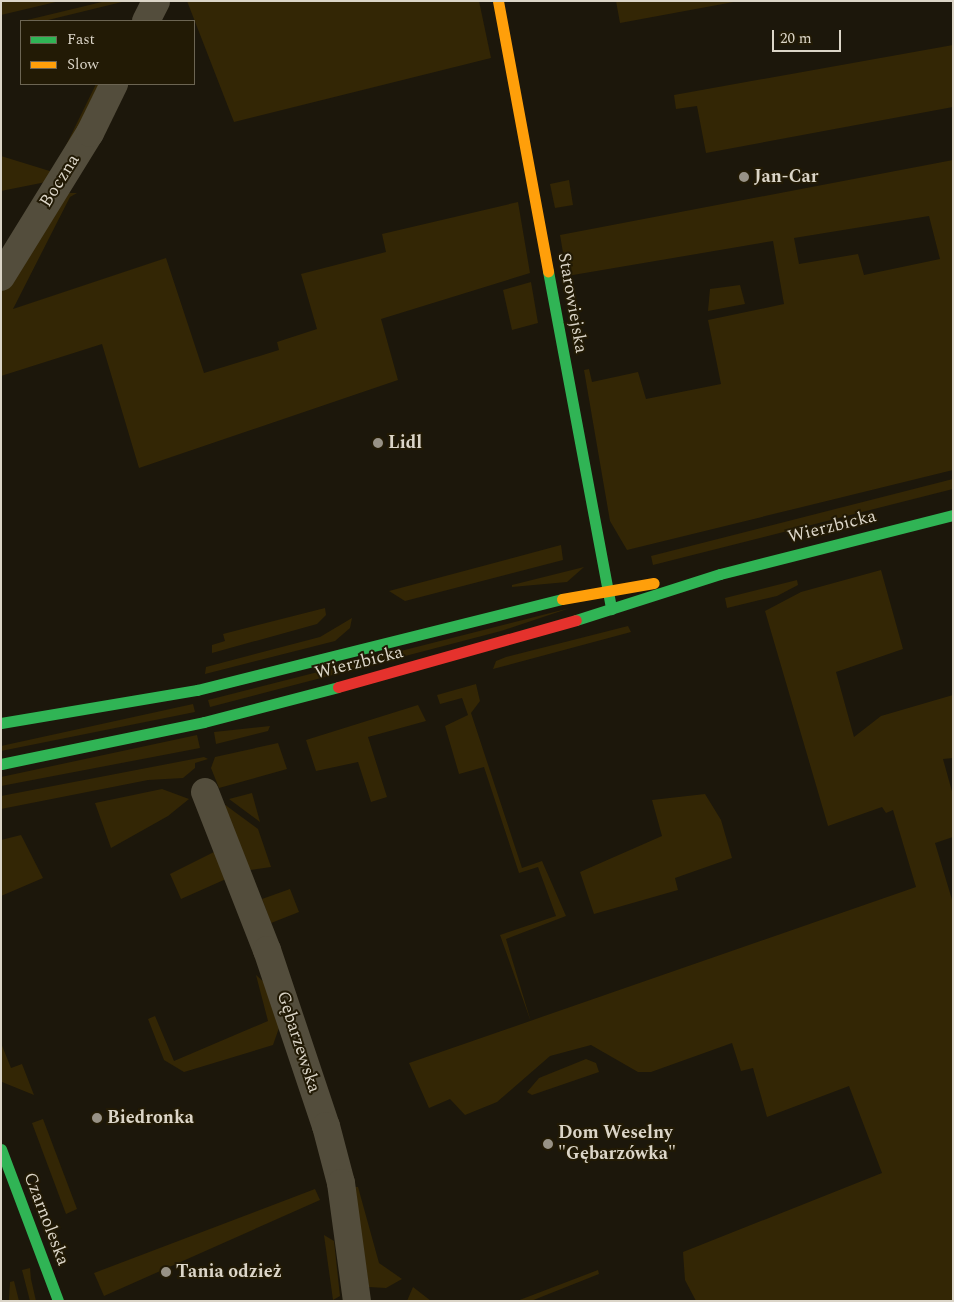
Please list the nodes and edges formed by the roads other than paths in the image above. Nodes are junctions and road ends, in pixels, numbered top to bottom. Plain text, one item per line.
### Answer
1 (156, 1) edge
2 (498, 1) edge
3 (146, 20) edge
4 (113, 85) edge
5 (1, 277) edge
6 (953, 515) edge
7 (720, 574) junction
8 (608, 590) junction
9 (611, 611) junction
10 (1, 723) edge
11 (1, 764) edge
12 (205, 792) dead end
13 (1, 1149) edge
14 (58, 1301) edge
15 (357, 1301) edge

1 - 3 street
2 - 8 street, Starowiejska
4 - 5 street, Boczna
6 - 7 street, Wierzbicka
7 - 8 street, Wierzbicka
7 - 9 street, Wierzbicka
8 - 9 street, Starowiejska
8 - 10 street, Wierzbicka
9 - 11 street, Wierzbicka
12 - 15 street, Gębarzewska
13 - 14 street, Czarnoleska

